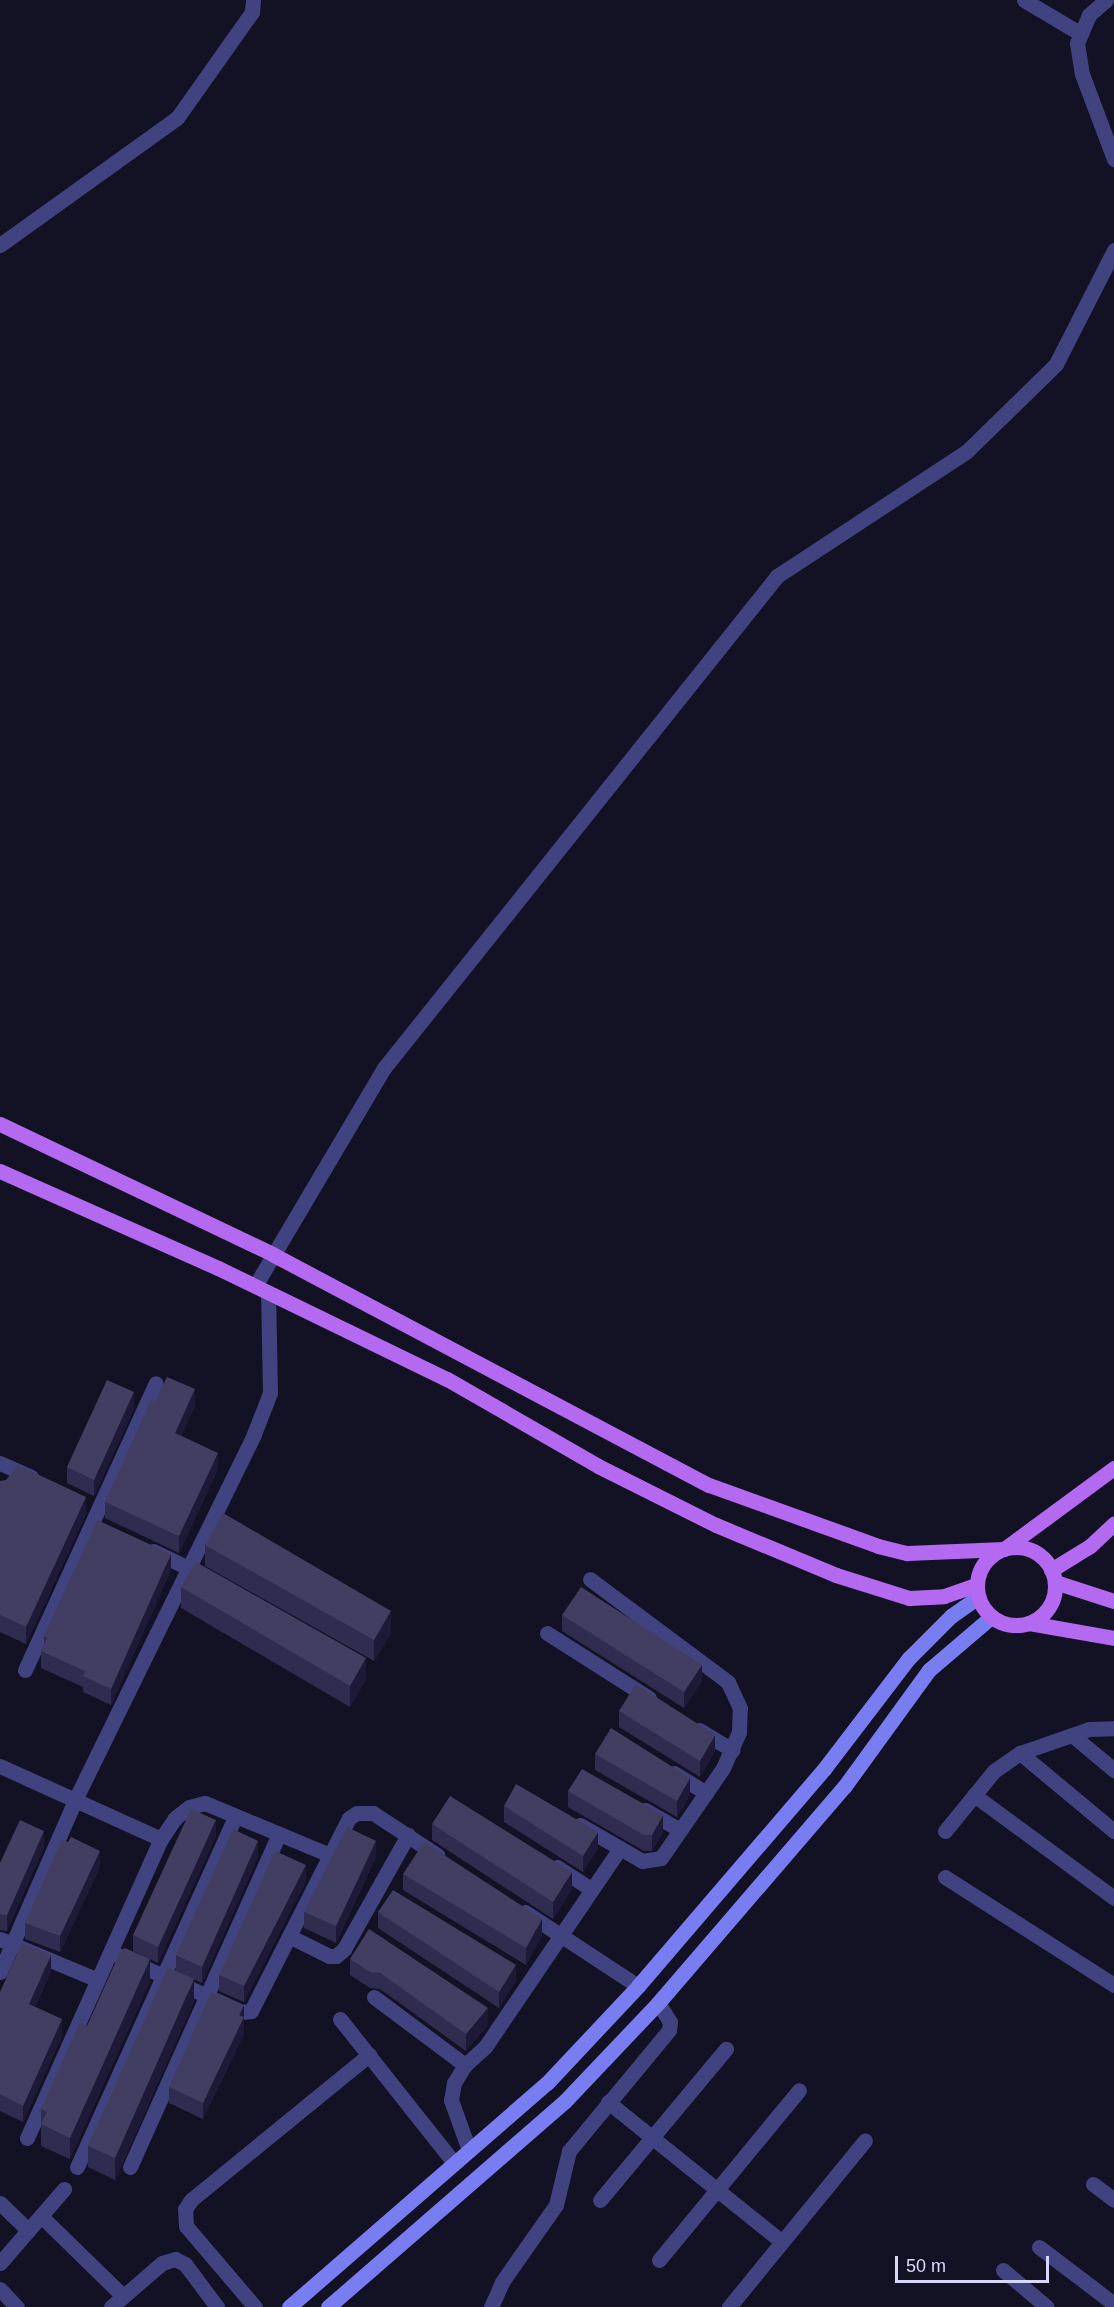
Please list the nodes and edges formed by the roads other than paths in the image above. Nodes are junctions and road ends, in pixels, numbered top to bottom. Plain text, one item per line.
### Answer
1 (254, 0) edge
2 (1024, 0) edge
3 (1106, 0) edge
4 (1081, 34) junction
5 (1114, 159) edge
6 (0, 245) edge
7 (1114, 250) edge
8 (0, 1124) edge
9 (0, 1171) edge
10 (272, 1254) junction
11 (262, 1289) junction
12 (156, 1383) dead end
13 (1114, 1468) edge
14 (5, 1469) edge
15 (50, 1486) edge
16 (79, 1500) edge
17 (95, 1516) junction
18 (1114, 1524) edge
19 (111, 1532) edge
20 (141, 1546) edge
21 (1004, 1549) junction
22 (191, 1569) junction
23 (1053, 1576) junction
24 (211, 1580) edge
25 (590, 1580) dead end
26 (977, 1591) junction
27 (1114, 1601) edge
28 (991, 1617) junction
29 (1029, 1623) junction
30 (547, 1633) dead end
31 (1114, 1638) edge
32 (25, 1670) dead end
33 (664, 1707) edge
34 (683, 1719) edge
35 (1114, 1728) edge
36 (1072, 1735) junction
37 (732, 1750) junction
38 (1020, 1753) junction
39 (658, 1763) edge
40 (0, 1766) edge
41 (1114, 1770) edge
42 (706, 1793) junction
43 (974, 1795) junction
44 (75, 1800) junction
45 (632, 1803) edge
46 (562, 1814) edge
47 (235, 1817) junction
48 (680, 1830) junction
49 (945, 1831) dead end
50 (1114, 1831) edge
51 (279, 1834) junction
52 (408, 1835) junction
53 (161, 1839) junction
54 (619, 1850) junction
55 (330, 1855) junction
56 (542, 1858) edge
57 (455, 1866) edge
58 (945, 1876) dead end
59 (591, 1889) junction
60 (1114, 1898) edge
61 (512, 1904) edge
62 (560, 1935) junction
63 (291, 1937) junction
64 (6, 1942) edge
65 (111, 1952) junction
66 (0, 1972) edge
67 (162, 1977) junction
68 (98, 1980) junction
69 (1114, 1985) edge
70 (639, 1986) junction
71 (207, 1995) junction
72 (374, 1997) dead end
73 (658, 2003) junction
74 (340, 2019) dead end
75 (726, 2049) dead end
76 (369, 2055) junction
77 (465, 2065) junction
78 (799, 2090) dead end
79 (608, 2102) junction
80 (653, 2137) junction
81 (27, 2138) dead end
82 (865, 2140) dead end
83 (469, 2150) junction
84 (454, 2163) junction
85 (77, 2167) dead end
86 (130, 2167) dead end
87 (1093, 2184) dead end
88 (63, 2189) dead end
89 (717, 2189) junction
90 (600, 2200) dead end
91 (1114, 2200) edge
92 (0, 2203) edge
93 (40, 2216) junction
94 (28, 2230) junction
95 (782, 2242) junction
96 (1039, 2247) dead end
97 (659, 2260) dead end
98 (0, 2263) edge
99 (1003, 2270) dead end
100 (0, 2289) edge
101 (123, 2296) junction
102 (1114, 2304) edge
103 (17, 2307) edge
104 (111, 2307) edge
105 (217, 2307) edge
106 (255, 2307) edge
107 (289, 2307) edge
108 (328, 2307) edge
109 (491, 2307) edge
110 (729, 2307) edge
111 (1047, 2307) edge

1 - 6 street
2 - 4 street
3 - 4 street
4 - 5 street
7 - 10 street
8 - 10 main road
9 - 11 main road
10 - 11 street
10 - 21 main road
11 - 22 street
11 - 26 main road
12 - 17 street
13 - 21 main road
14 - 15 street
16 - 17 street
17 - 19 street
17 - 32 street
18 - 23 main road
20 - 22 street
21 - 23 main road
21 - 26 main road
22 - 24 street
22 - 44 street
23 - 27 main road
23 - 29 main road
25 - 37 street
26 - 28 main road
26 - 70 street
28 - 29 main road
28 - 73 street
29 - 31 main road
30 - 33 street
34 - 37 street
35 - 36 street
36 - 38 street
36 - 41 street
37 - 42 street
38 - 43 street
38 - 50 street
39 - 42 street
40 - 44 street
42 - 48 street
43 - 49 street
43 - 60 street
44 - 53 street
44 - 64 street
45 - 48 street
46 - 54 street
47 - 51 street
47 - 53 street
47 - 67 street
48 - 54 street
51 - 55 street
51 - 71 street
52 - 55 street
52 - 57 street
52 - 63 street
53 - 65 street
54 - 59 street
55 - 63 street
56 - 59 street
58 - 69 street
59 - 62 street
61 - 62 street
62 - 70 street
62 - 77 street
63 - 71 street
64 - 66 street
64 - 68 street
65 - 67 street
65 - 68 street
67 - 71 street
67 - 85 street
68 - 81 street
70 - 83 street
71 - 86 street
72 - 77 street
73 - 79 street
73 - 108 street
74 - 76 street
75 - 80 street
76 - 84 street
76 - 106 street
77 - 83 street
78 - 89 street
79 - 80 street
79 - 109 street
80 - 89 street
80 - 90 street
82 - 95 street
83 - 84 street
84 - 107 street
87 - 91 street
88 - 93 street
89 - 95 street
89 - 97 street
92 - 94 street
93 - 94 street
93 - 101 street
94 - 98 street
95 - 110 street
96 - 102 street
99 - 111 street
100 - 103 street
101 - 104 street
101 - 105 street

